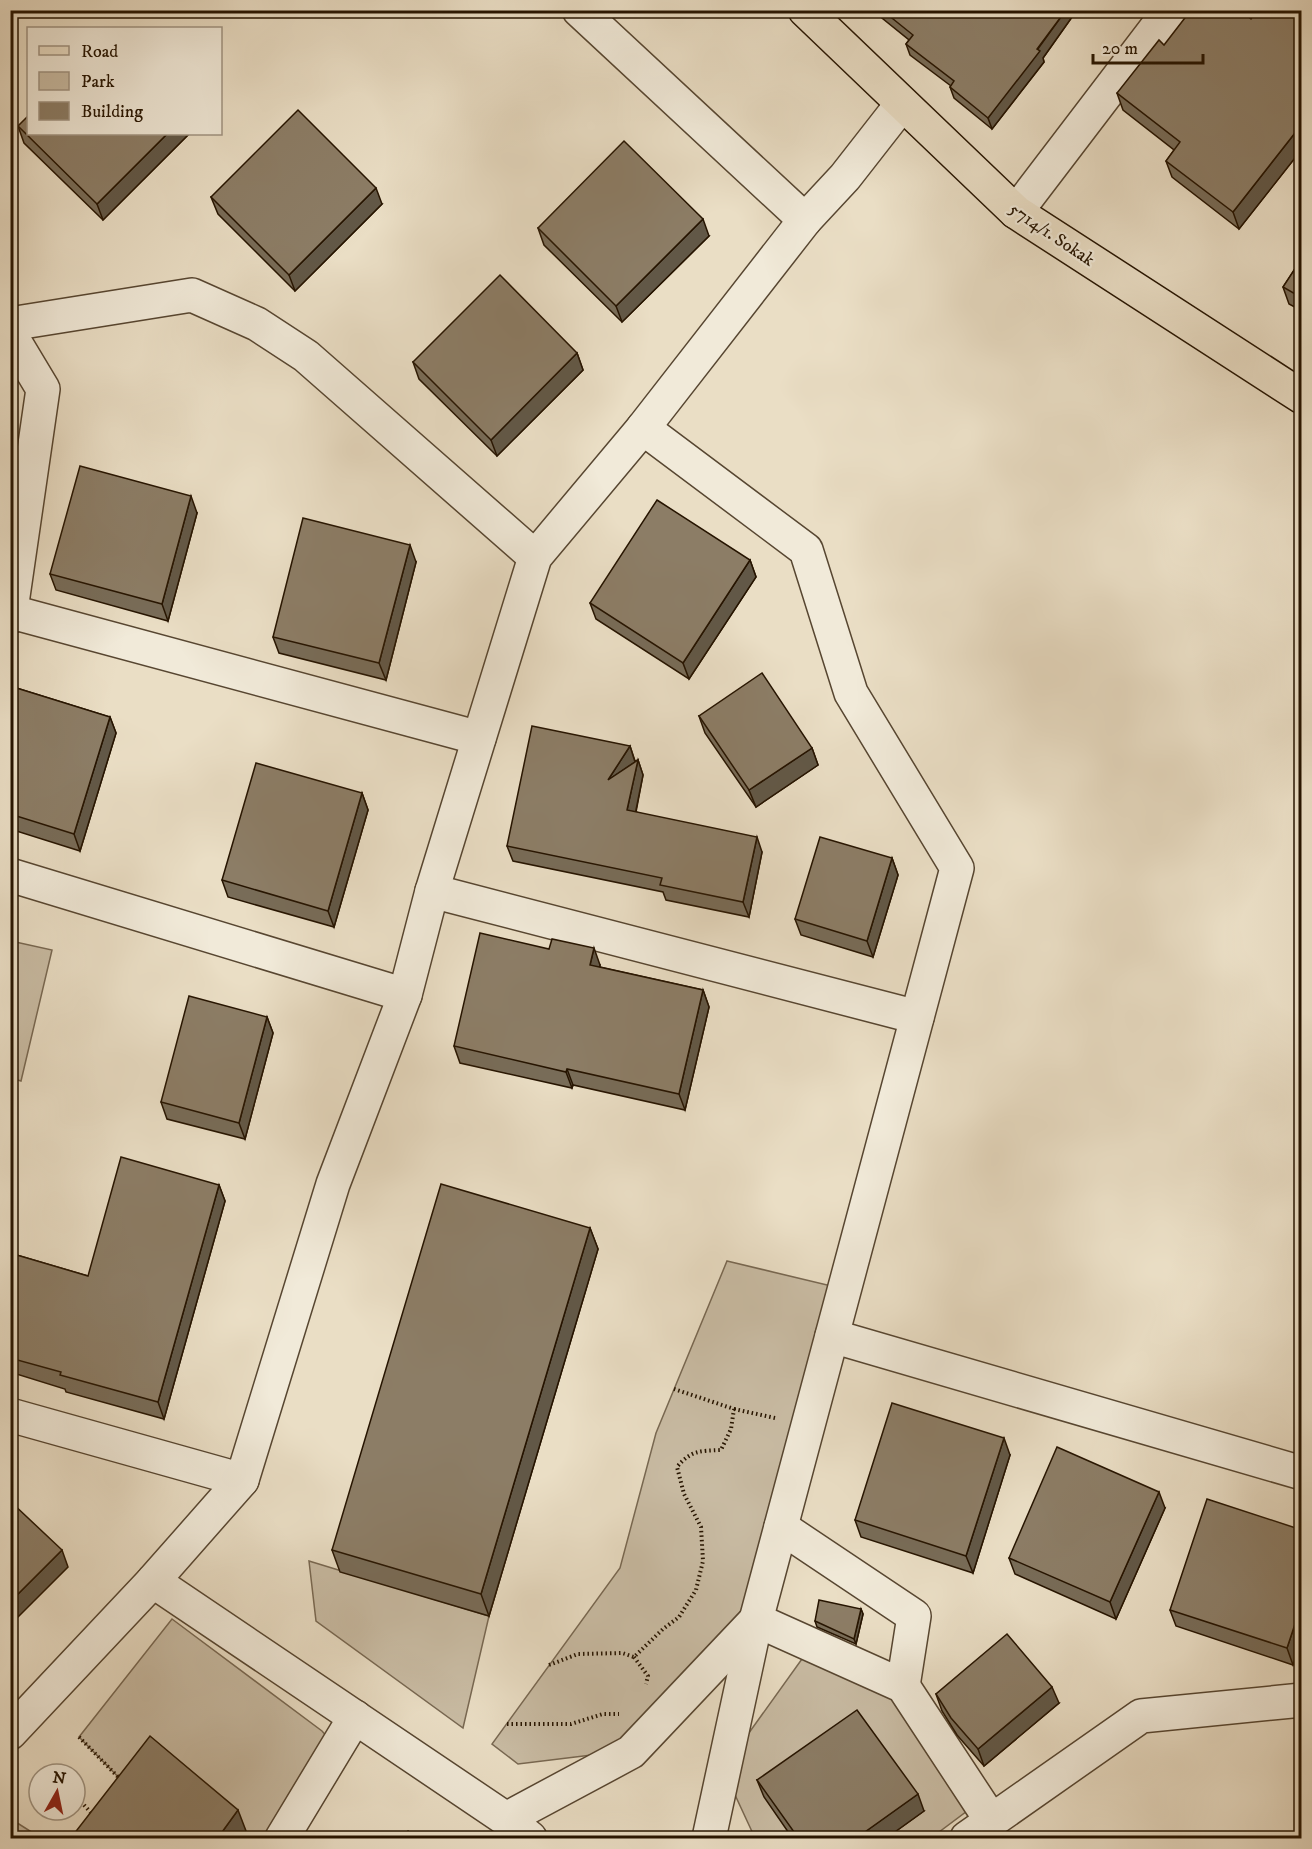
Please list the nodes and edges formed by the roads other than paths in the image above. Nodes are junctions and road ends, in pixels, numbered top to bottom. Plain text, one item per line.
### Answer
1 (579, 10) edge
2 (805, 10) edge
3 (1164, 13) edge
4 (902, 104) junction
5 (1016, 212) junction
6 (806, 220) junction
7 (10, 324) edge
8 (10, 334) edge
9 (1302, 397) edge
10 (642, 428) junction
11 (535, 557) junction
12 (11, 615) edge
13 (479, 738) junction
14 (10, 875) edge
15 (432, 891) junction
16 (405, 994) junction
17 (917, 1017) junction
18 (832, 1336) junction
19 (10, 1415) edge
20 (1302, 1473) edge
21 (242, 1480) junction
22 (781, 1527) junction
23 (153, 1581) junction
24 (756, 1620) junction
25 (903, 1686) junction
26 (1302, 1700) edge
27 (355, 1717) junction
28 (10, 1733) edge
29 (518, 1829) edge
30 (979, 1829) edge
31 (282, 1839) edge
32 (709, 1839) edge

1 - 6 street
2 - 4 main road, 5714/1. Sokak
3 - 5 street
4 - 5 main road, 5714/1. Sokak
4 - 6 street
5 - 9 main road, 5714/1. Sokak
6 - 10 street
7 - 11 street
8 - 12 street
10 - 11 street
10 - 17 street
11 - 13 street
12 - 13 street
13 - 15 street
14 - 16 street
15 - 16 street
15 - 17 street
16 - 21 street
17 - 18 street
18 - 20 street
18 - 22 street
19 - 21 street
21 - 23 street
22 - 24 street
22 - 25 street
23 - 27 street
23 - 28 street
24 - 25 street
24 - 29 street
24 - 32 street
25 - 30 street
26 - 30 street
27 - 29 street
27 - 31 street

